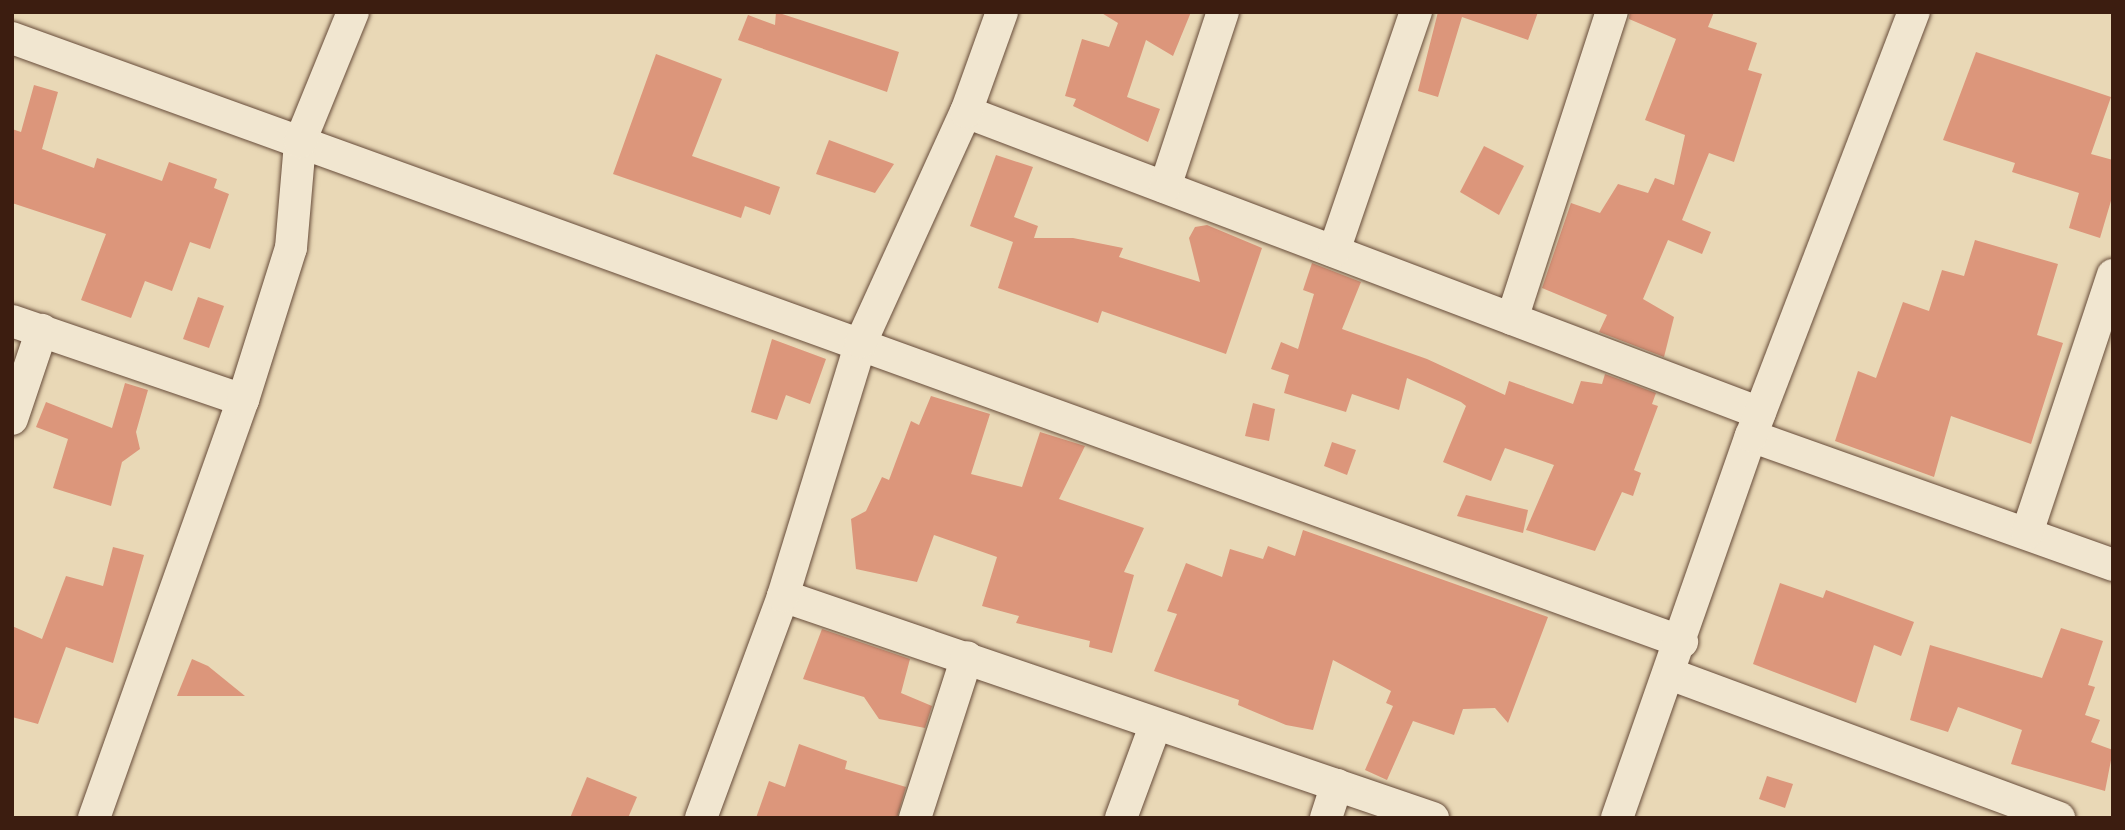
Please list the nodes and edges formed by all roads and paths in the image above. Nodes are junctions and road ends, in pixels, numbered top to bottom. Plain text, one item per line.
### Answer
1 (353, 12) edge
2 (1002, 12) edge
3 (1223, 12) edge
4 (1416, 12) edge
5 (1612, 12) edge
6 (1914, 12) edge
7 (12, 38) edge
8 (966, 112) junction
9 (300, 142) junction
10 (1165, 187) junction
11 (1334, 251) junction
12 (2113, 275) edge
13 (1512, 319) junction
14 (12, 321) edge
15 (42, 330) junction
16 (861, 342) junction
17 (2101, 350) edge
18 (243, 400) junction
19 (12, 419) edge
20 (1755, 424) junction
21 (2027, 533) junction
22 (2113, 565) edge
23 (783, 596) junction
24 (1682, 642) junction
25 (967, 657) junction
26 (1670, 674) junction
27 (1155, 726) junction
28 (1337, 785) junction
29 (94, 818) edge
30 (701, 818) edge
31 (915, 818) edge
32 (1121, 818) edge
33 (1326, 818) edge
34 (1433, 818) edge
35 (1617, 818) edge
36 (2059, 818) edge

1 - 9 street
2 - 8 street
3 - 10 street
4 - 11 street
5 - 13 street
6 - 20 street
7 - 9 street
8 - 10 street
8 - 16 street
9 - 16 street
9 - 18 street
10 - 11 street
11 - 13 street
12 - 17 street
13 - 20 street
14 - 15 street
15 - 18 street
15 - 19 street
16 - 23 street
16 - 24 street
17 - 21 street
18 - 29 street
20 - 21 street
20 - 24 street
21 - 22 street
23 - 25 street
23 - 30 street
24 - 26 street
25 - 27 street
25 - 31 street
26 - 35 street
26 - 36 street
27 - 28 street
27 - 32 street
28 - 33 street
28 - 34 street

